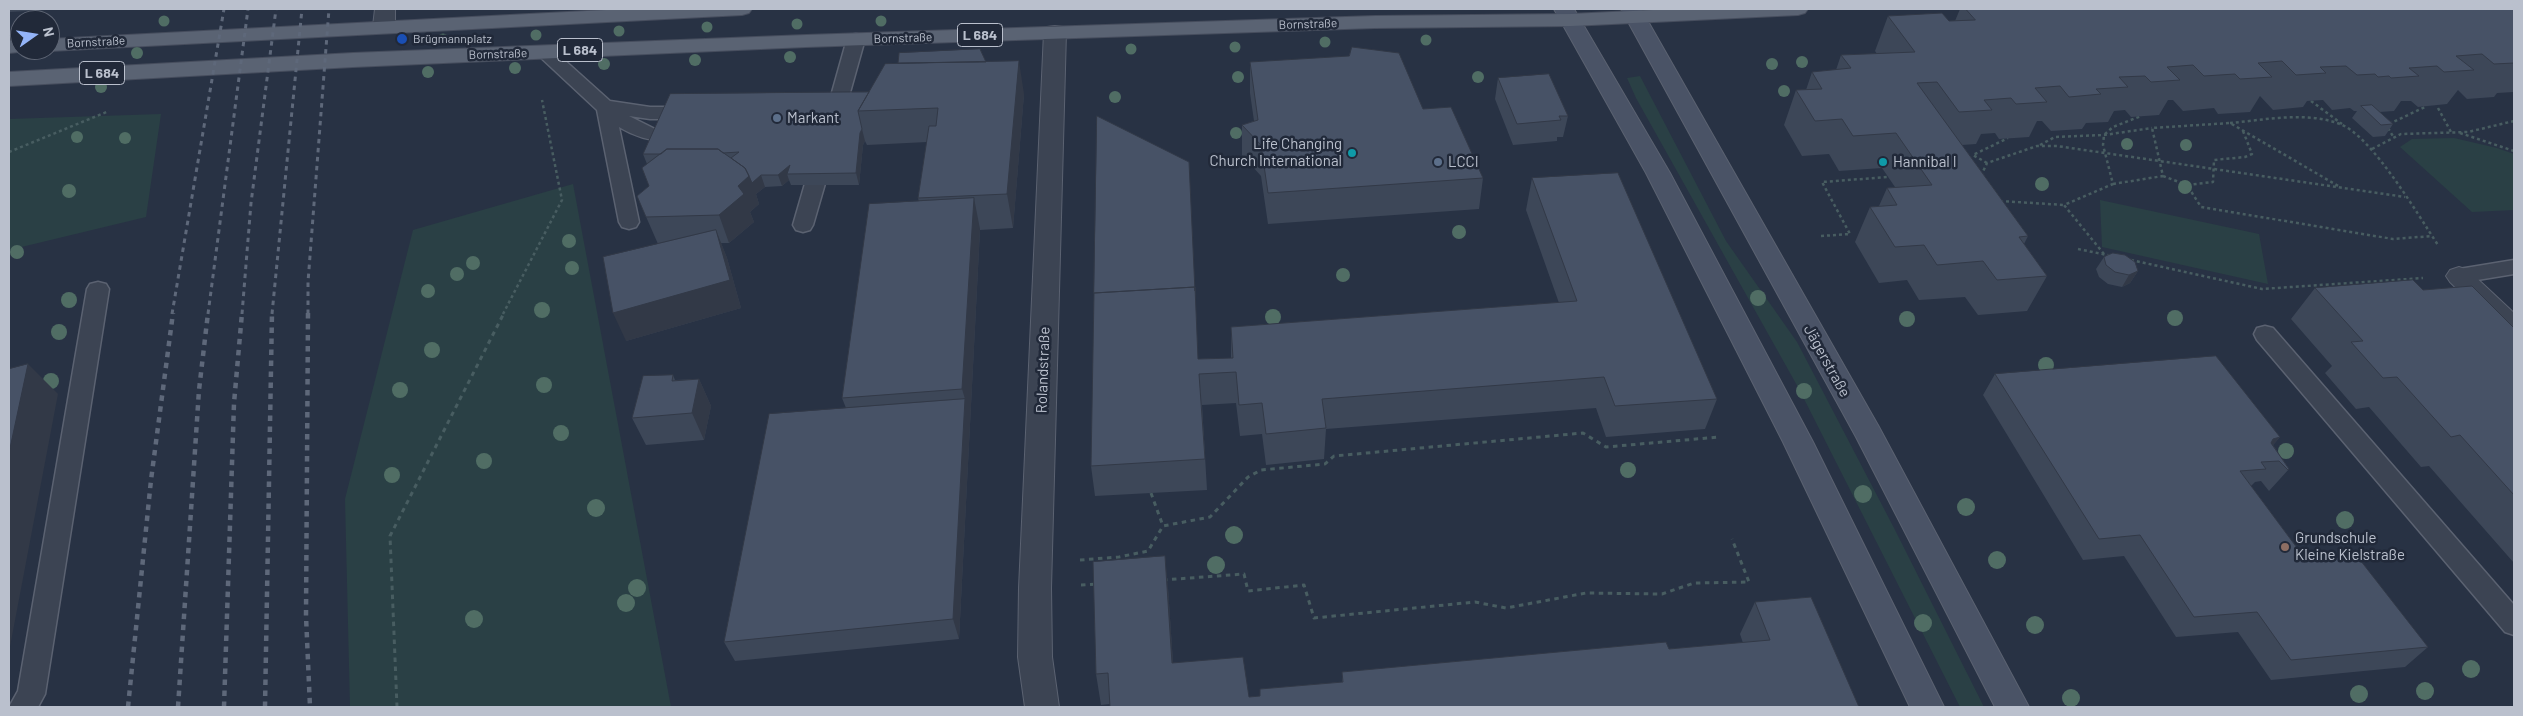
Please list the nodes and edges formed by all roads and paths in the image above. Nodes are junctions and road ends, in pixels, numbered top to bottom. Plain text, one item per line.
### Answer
1 (742, 9) edge
2 (1798, 9) edge
3 (1634, 13) edge
4 (1567, 15) edge
5 (384, 17) edge
6 (1055, 32) junction
7 (856, 39) junction
8 (60, 43) edge
9 (545, 52) junction
10 (9, 78) edge
11 (542, 96) dead end
12 (2311, 101) edge
13 (113, 106) dead end
14 (2426, 106) dead end
15 (606, 107) junction
16 (2438, 108) dead end
17 (709, 112) edge
18 (816, 112) edge
19 (836, 112) junction
20 (2141, 116) dead end
21 (2514, 121) edge
22 (2230, 123) junction
23 (2343, 124) junction
24 (2152, 128) junction
25 (2243, 131) junction
26 (2451, 132) junction
27 (2457, 132) junction
28 (702, 134) edge
29 (2104, 135) junction
30 (2008, 138) dead end
31 (2394, 138) junction
32 (2037, 146) junction
33 (2372, 149) junction
34 (2514, 151) edge
35 (9, 152) edge
36 (2104, 153) junction
37 (2158, 161) junction
38 (1987, 163) junction
39 (2214, 170) junction
40 (2163, 176) junction
41 (1888, 178) dead end
42 (1977, 180) edge
43 (2113, 184) junction
44 (2187, 185) junction
45 (2343, 188) junction
46 (2405, 197) junction
47 (1998, 201) edge
48 (2064, 205) junction
49 (629, 222) dead end
50 (803, 225) dead end
51 (1821, 236) dead end
52 (2432, 236) junction
53 (2078, 248) dead end
54 (2105, 254) junction
55 (2114, 256) edge
56 (2123, 258) edge
57 (2514, 267) edge
58 (2459, 276) junction
59 (2413, 279) edge
60 (98, 289) dead end
61 (2514, 328) edge
62 (2265, 334) dead end
63 (1720, 437) dead end
64 (1151, 493) edge
65 (1163, 526) junction
66 (1732, 539) dead end
67 (1035, 575) junction
68 (1154, 580) edge
69 (1105, 584) edge
70 (2514, 624) edge
71 (23, 707) edge
72 (397, 707) edge
73 (1042, 707) edge
74 (1927, 707) edge
75 (2012, 707) edge

1 - 5 main road, Bornstraße / L 684
2 - 3 main road, Bornstraße / L 684
3 - 4 main road, Bornstraße / L 684
3 - 75 main road, Jägerstraße
4 - 6 main road, Bornstraße / L 684
4 - 74 main road
5 - 8 main road, Bornstraße / L 684
6 - 7 main road, Bornstraße / L 684
6 - 67 street, Rolandstraße
7 - 9 main road, Bornstraße / L 684
7 - 19 lane
9 - 10 main road, Bornstraße / L 684
9 - 15 lane
11 - 72 path
12 - 23 path
13 - 35 path
14 - 31 path
15 - 17 lane
15 - 28 lane
15 - 49 lane
16 - 26 path
18 - 19 lane
19 - 50 lane
20 - 29 path
21 - 27 path
22 - 23 path
22 - 24 path
22 - 25 path
23 - 33 path
24 - 29 path
24 - 37 path
25 - 39 path
25 - 45 path
26 - 27 path
26 - 31 path
27 - 34 path
29 - 32 path
29 - 36 path
30 - 38 path
31 - 33 path
32 - 36 path
32 - 38 path
33 - 46 path
36 - 37 path
36 - 43 path
37 - 39 path
37 - 40 path
38 - 42 path
39 - 44 path
39 - 45 path
40 - 43 path
40 - 44 path
41 - 51 path
43 - 48 path
44 - 52 path
45 - 46 path
46 - 52 path
47 - 48 path
48 - 54 path
52 - 58 path
53 - 54 path
54 - 55 path
56 - 59 path
57 - 58 lane
58 - 61 street
60 - 71 lane
62 - 70 lane
63 - 65 path
64 - 65 path
65 - 67 path
66 - 68 path
67 - 69 path
67 - 73 street, Rolandstraße

